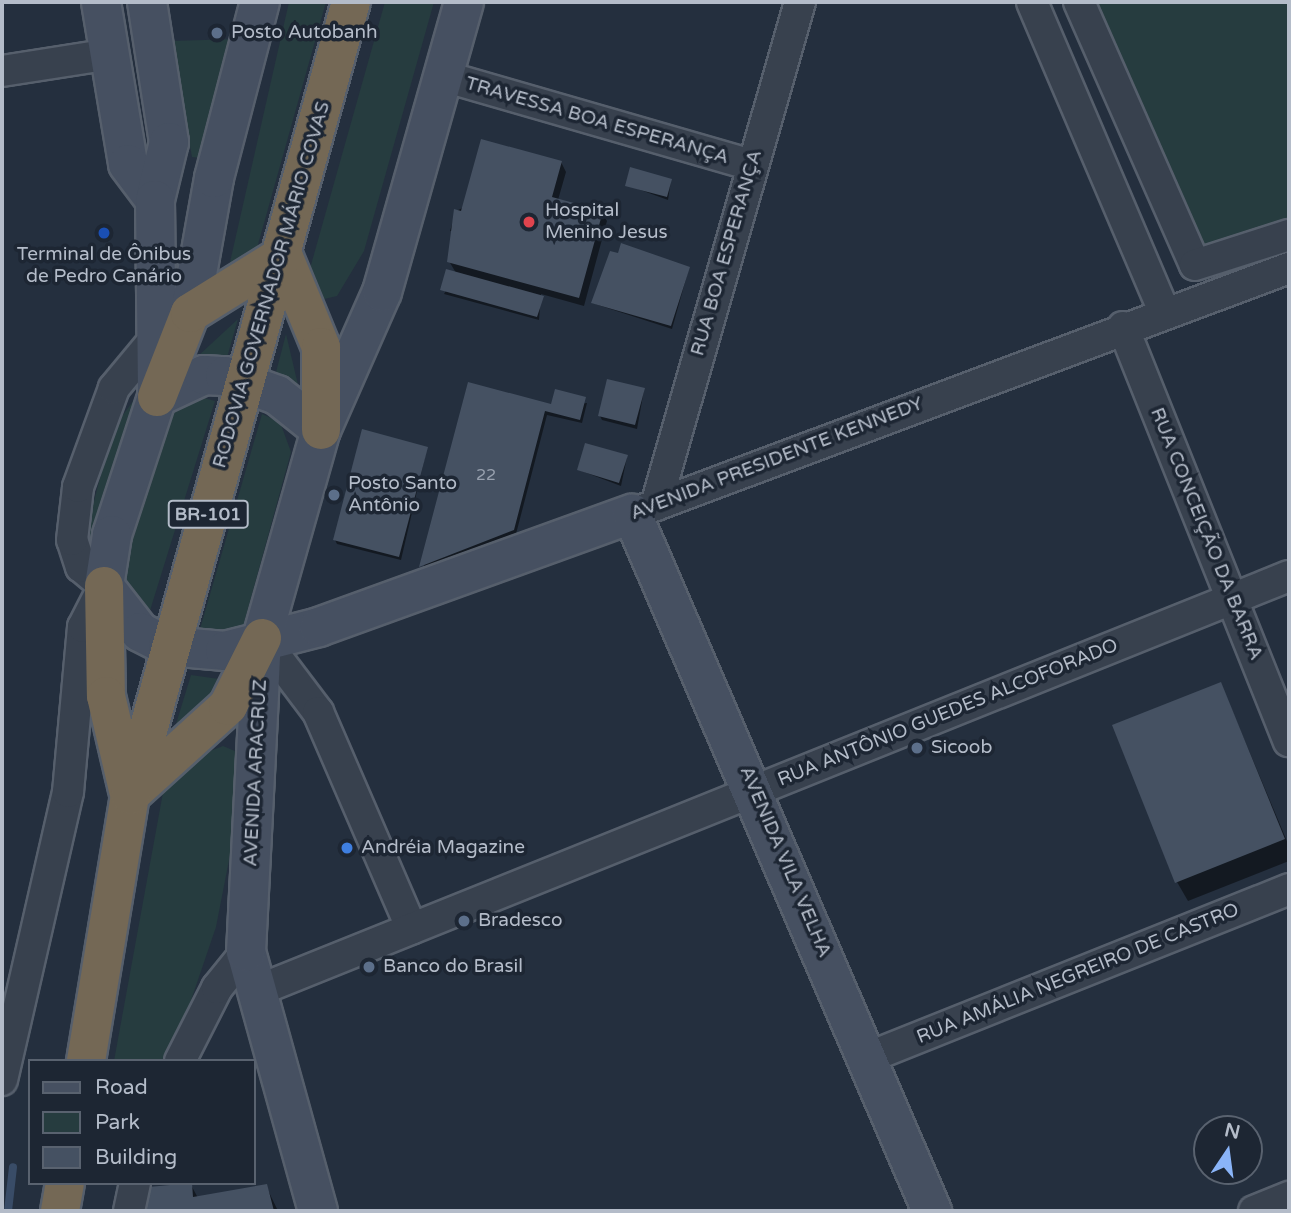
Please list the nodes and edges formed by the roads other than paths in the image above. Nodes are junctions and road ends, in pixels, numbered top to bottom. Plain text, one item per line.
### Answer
1 (100, 2) edge
2 (147, 2) edge
3 (260, 2) edge
4 (351, 2) edge
5 (464, 2) edge
6 (800, 2) edge
7 (1032, 2) edge
8 (1079, 2) edge
9 (110, 54) junction
10 (2, 71) edge
11 (443, 76) junction
12 (752, 165) junction
13 (214, 178) junction
14 (158, 191) junction
15 (1289, 234) edge
16 (283, 255) junction
17 (1195, 265) junction
18 (1289, 268) edge
19 (1207, 296) junction
20 (1164, 312) junction
21 (190, 313) junction
22 (1123, 327) junction
23 (156, 333) junction
24 (247, 382) junction
25 (157, 397) junction
26 (321, 430) junction
27 (644, 510) junction
28 (1289, 576) edge
29 (104, 586) junction
30 (1231, 599) junction
31 (262, 638) junction
32 (168, 646) junction
33 (1289, 741) edge
34 (756, 789) junction
35 (130, 795) junction
36 (1289, 889) edge
37 (412, 929) junction
38 (246, 952) junction
39 (259, 990) junction
40 (867, 1058) junction
41 (86, 1059) edge
42 (181, 1059) edge
43 (2, 1080) edge
44 (65, 1185) edge
45 (135, 1185) edge
46 (1289, 1197) edge
47 (60, 1211) edge
48 (130, 1211) edge
49 (318, 1211) edge
50 (932, 1211) edge
51 (1254, 1211) edge

1 - 9 main road
2 - 14 main road
3 - 13 main road
4 - 16 highway, RODOVIA GOVERNADOR MÁRIO COVAS / BR-101
5 - 11 main road, AVENIDA ARACRUZ
6 - 12 street, RUA BOA ESPERANÇA
7 - 20 street
8 - 17 street
9 - 10 street
9 - 14 main road
11 - 12 street, TRAVESSA BOA ESPERANÇA
11 - 26 main road, AVENIDA ARACRUZ
12 - 27 street, RUA BOA ESPERANÇA
13 - 14 main road
13 - 21 main road
14 - 23 main road
15 - 17 street
16 - 21 highway
16 - 24 highway, RODOVIA GOVERNADOR MÁRIO COVAS / BR-101
16 - 26 highway
17 - 19 street
18 - 19 street, AVENIDA PRESIDENTE KENNEDY
19 - 20 street, AVENIDA PRESIDENTE KENNEDY
20 - 22 street, AVENIDA PRESIDENTE KENNEDY
21 - 23 street
21 - 25 highway
22 - 27 street, AVENIDA PRESIDENTE KENNEDY
22 - 30 street, RUA CONCEIÇÃO DA BARRA
23 - 25 main road
23 - 29 street
24 - 25 main road
24 - 26 main road
24 - 32 highway, RODOVIA GOVERNADOR MÁRIO COVAS / BR-101
25 - 29 main road
26 - 31 main road, AVENIDA ARACRUZ
27 - 31 main road, AVENIDA PRESIDENTE KENNEDY
27 - 34 main road, AVENIDA VILA VELHA
28 - 30 street, RUA ANTÔNIO GUEDES ALCOFORADO
29 - 32 main road
29 - 35 highway
29 - 43 street
30 - 33 street, RUA CONCEIÇÃO DA BARRA
30 - 34 street, RUA ANTÔNIO GUEDES ALCOFORADO
31 - 32 main road, AVENIDA PRESIDENTE KENNEDY
31 - 35 highway
31 - 37 street
31 - 38 main road, AVENIDA ARACRUZ
32 - 35 highway, RODOVIA GOVERNADOR MÁRIO COVAS / BR-101
34 - 37 street, RUA ANTÔNIO GUEDES ALCOFORADO
34 - 40 main road, AVENIDA VILA VELHA
35 - 41 highway, RODOVIA GOVERNADOR MÁRIO COVAS / BR-101
36 - 40 street, RUA AMÁLIA NEGREIRO DE CASTRO
37 - 39 street, RUA ANTÔNIO GUEDES ALCOFORADO
38 - 39 main road, AVENIDA ARACRUZ
38 - 42 street
39 - 49 main road, AVENIDA ARACRUZ
40 - 50 main road, AVENIDA VILA VELHA
44 - 47 highway
45 - 48 street
46 - 51 street

